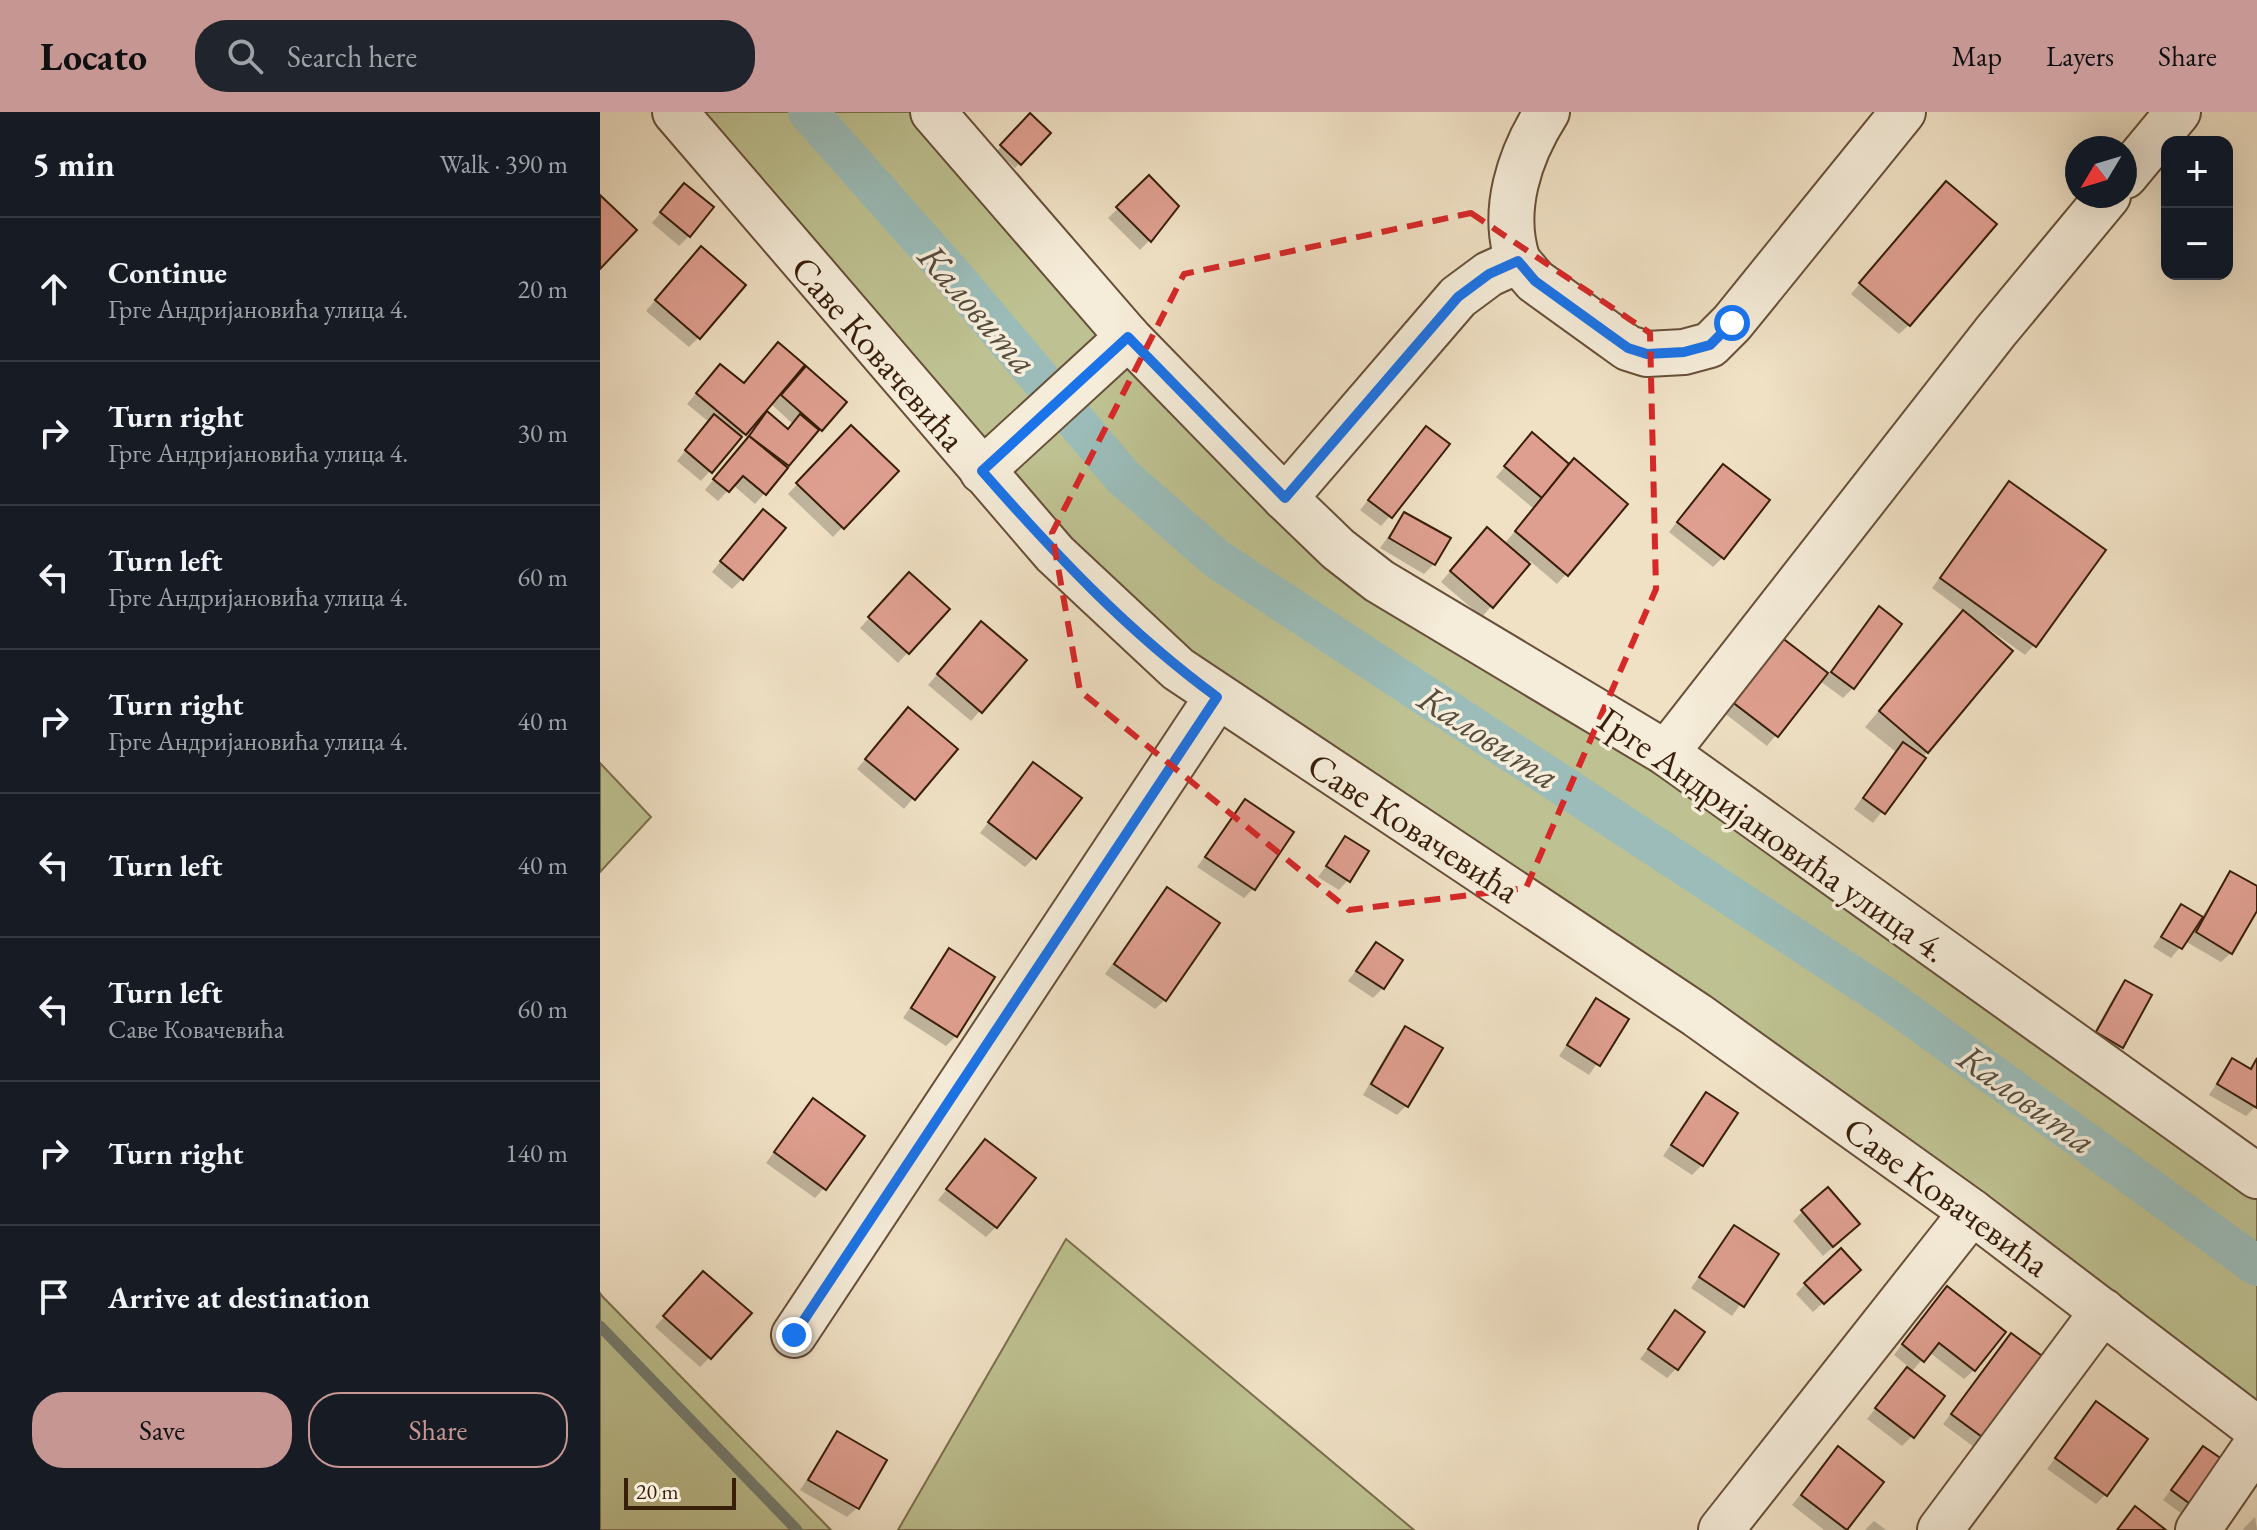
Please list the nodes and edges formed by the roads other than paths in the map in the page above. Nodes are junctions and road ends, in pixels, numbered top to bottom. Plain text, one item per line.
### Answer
1 (675, 112) edge
2 (933, 112) edge
3 (1547, 112) edge
4 (1903, 112) edge
5 (2178, 112) edge
6 (2137, 162) edge
7 (2098, 208) edge
8 (1518, 261) junction
9 (1128, 337) junction
10 (993, 459) junction
11 (1285, 498) junction
12 (1217, 697) junction
13 (1666, 753) junction
14 (2257, 1176) edge
15 (1972, 1212) junction
16 (2103, 1311) junction
17 (794, 1335) dead end
18 (2257, 1429) edge
19 (2257, 1444) edge
20 (1721, 1530) edge
21 (1940, 1530) edge
22 (2198, 1530) edge

1 - 10 street, Саве Ковачевића
2 - 9 street, Грге Андријановића улица 4.
3 - 8 street
4 - 8 street
5 - 6 street
7 - 13 street
8 - 11 street
9 - 10 street
9 - 11 street, Грге Андријановића улица 4.
10 - 12 street, Саве Ковачевића
11 - 13 street, Грге Андријановића улица 4.
12 - 15 street, Саве Ковачевића
12 - 17 street
13 - 14 street, Грге Андријановића улица 4.
15 - 16 street, Саве Ковачевића
15 - 20 street
16 - 18 street, Саве Ковачевића
16 - 21 street
19 - 22 street

